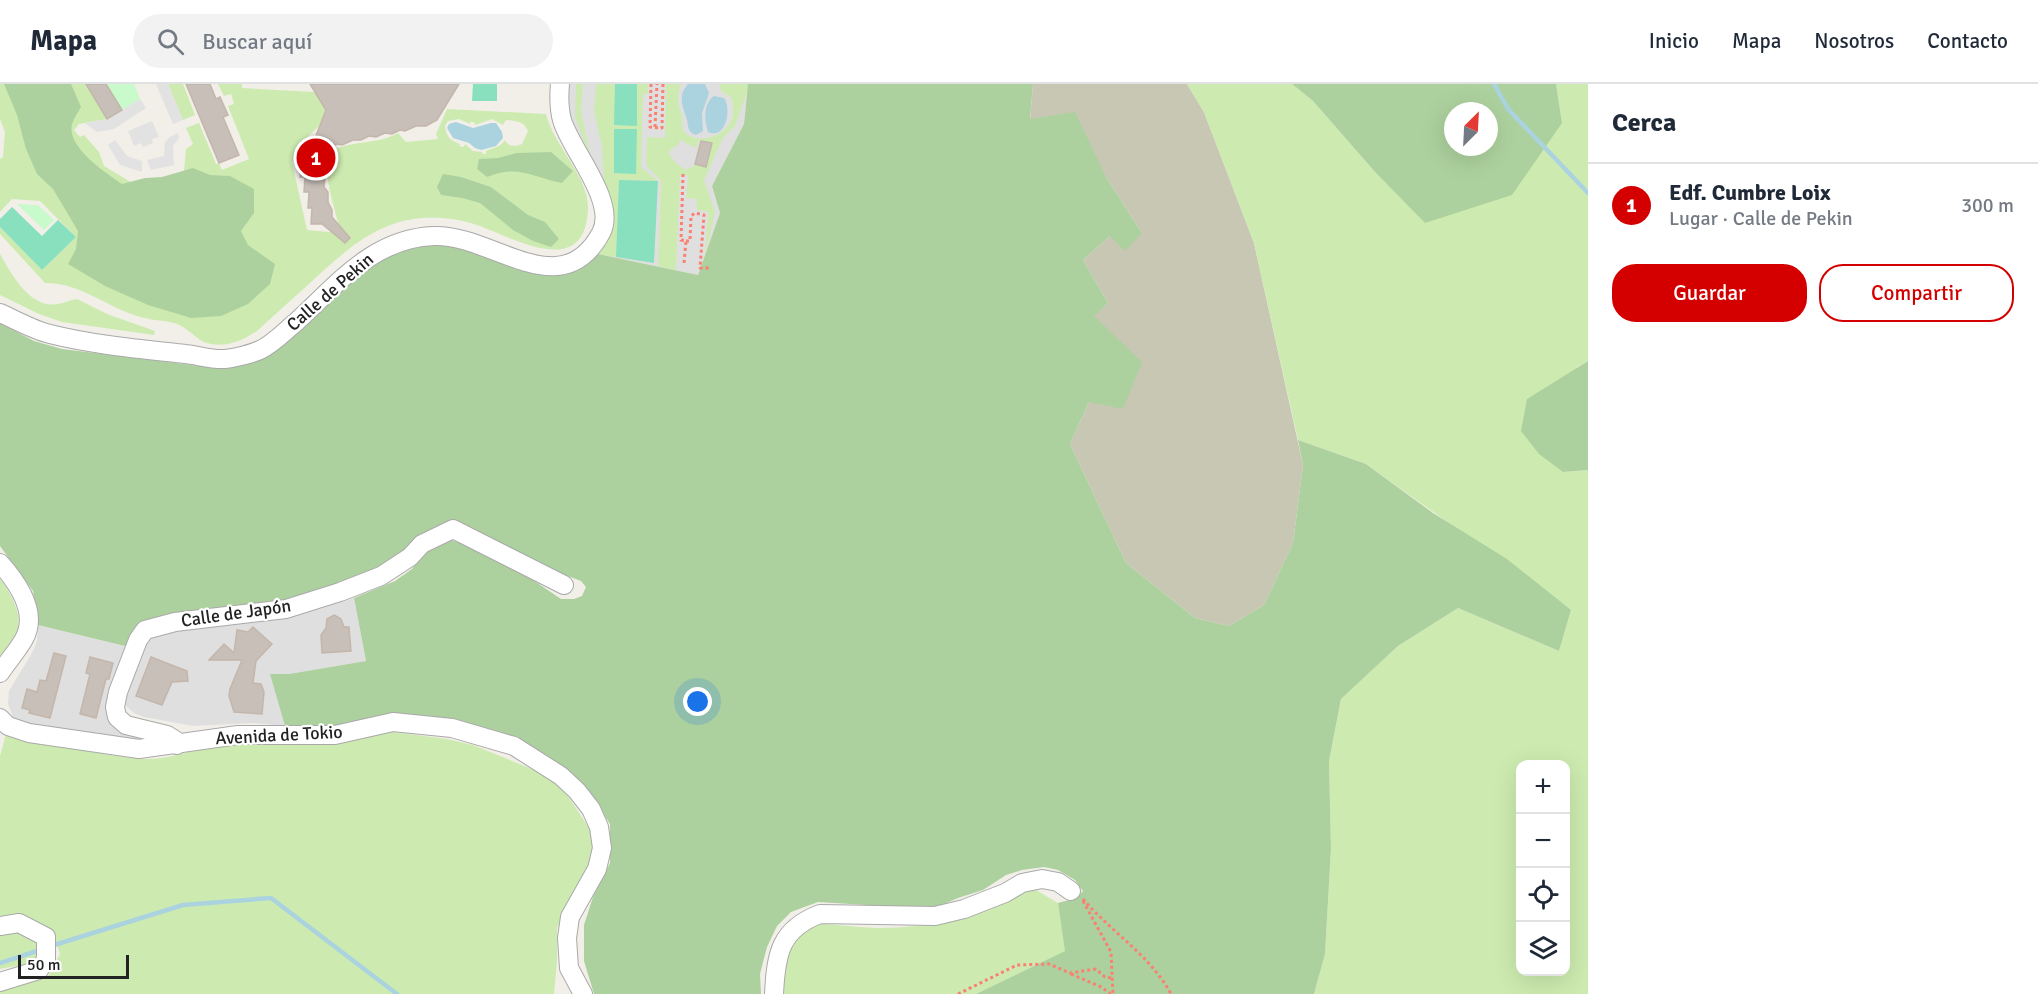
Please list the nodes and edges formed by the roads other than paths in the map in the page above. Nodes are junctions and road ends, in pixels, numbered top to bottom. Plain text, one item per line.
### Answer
1 (560, 84) edge
2 (0, 313) edge
3 (0, 563) edge
4 (564, 585) dead end
5 (0, 673) edge
6 (0, 718) edge
7 (177, 745) junction
8 (1071, 891) dead end
9 (0, 926) edge
10 (569, 968) junction
11 (0, 982) edge
12 (567, 994) edge
13 (583, 994) edge
14 (774, 994) edge

1 - 2 street, Calle de Pekin
3 - 5 street
4 - 7 street, Calle de Japón
6 - 7 street, Avenida de Tokio
7 - 10 street, Avenida de Tokio
8 - 14 street
9 - 11 street
10 - 12 street
10 - 13 street, Avenida de Tokio

